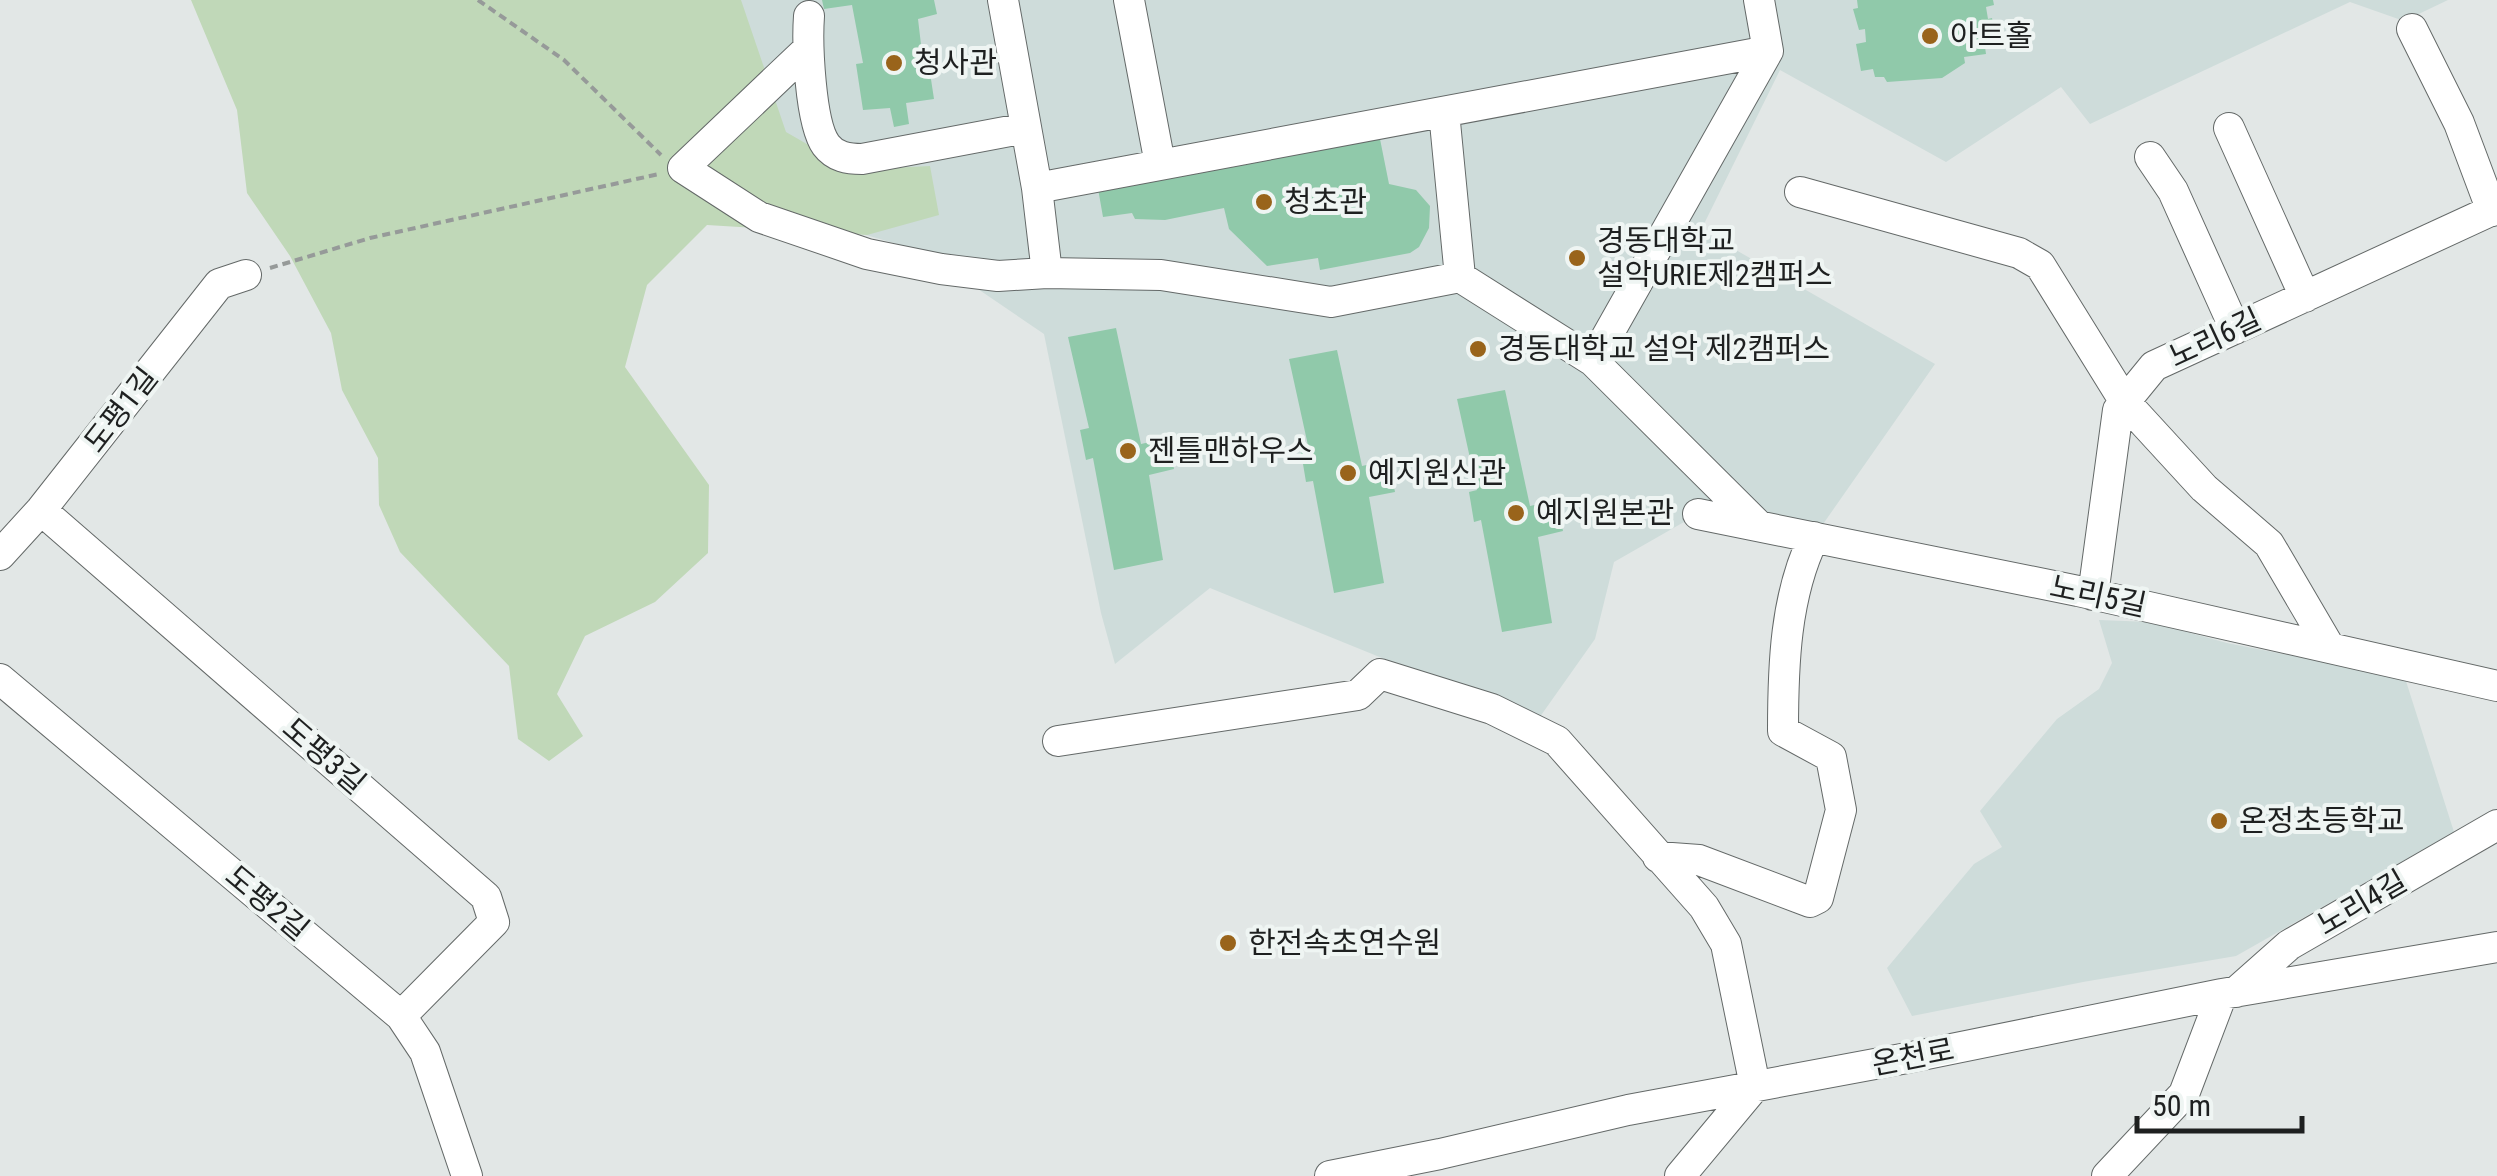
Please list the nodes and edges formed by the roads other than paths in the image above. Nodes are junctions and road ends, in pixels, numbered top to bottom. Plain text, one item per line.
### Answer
1 (1002, 0) edge
2 (1129, 0) edge
3 (1758, 0) edge
4 (809, 16) dead end
5 (2412, 28) dead end
6 (806, 50) junction
7 (1768, 51) junction
8 (1444, 112) junction
9 (1026, 128) junction
10 (2229, 128) dead end
11 (2150, 157) dead end
12 (1160, 164) junction
13 (1037, 188) junction
14 (1800, 192) dead end
15 (2494, 209) edge
16 (1047, 273) junction
17 (246, 275) road end
18 (1460, 277) junction
19 (2305, 296) junction
20 (2235, 329) junction
21 (1593, 361) junction
22 (2125, 402) junction
23 (41, 510) junction
24 (1698, 514) dead end
25 (1759, 526) junction
26 (1814, 538) junction
27 (0, 556) edge
28 (2094, 595) junction
29 (2330, 648) junction
30 (0, 679) edge
31 (2497, 686) edge
32 (1058, 741) dead end
33 (2497, 826) edge
34 (1658, 857) junction
35 (2497, 947) edge
36 (2229, 993) junction
37 (402, 1016) junction
38 (1755, 1086) junction
39 (467, 1176) edge
40 (1330, 1176) edge
41 (1680, 1176) edge
42 (2107, 1176) edge

1 - 9 street
2 - 12 street
3 - 7 street
4 - 6 street
5 - 15 street
6 - 9 street
6 - 16 street
7 - 8 street
7 - 21 street
8 - 12 street
8 - 18 street
9 - 13 street
10 - 19 street
11 - 20 street
12 - 13 street
13 - 16 street
14 - 22 street
15 - 19 street, 노리6길
16 - 18 street
17 - 23 street, 도평1길
18 - 21 street
19 - 20 street, 노리6길
20 - 22 street, 노리6길
21 - 25 street
22 - 28 street, 노리6길
22 - 29 street
23 - 27 street, 도평1길
23 - 37 street, 도평3길
24 - 25 street, 노리5길
25 - 26 street, 노리5길
26 - 28 street, 노리5길
26 - 34 street
28 - 29 street, 노리5길
29 - 31 street, 노리5길
30 - 37 street, 도평2길
32 - 34 street
33 - 36 street, 노리4길
34 - 38 street
35 - 36 street, 온천로
36 - 38 street, 온천로
36 - 42 street
37 - 39 street, 도평2길
38 - 40 street, 온천로
38 - 41 street

